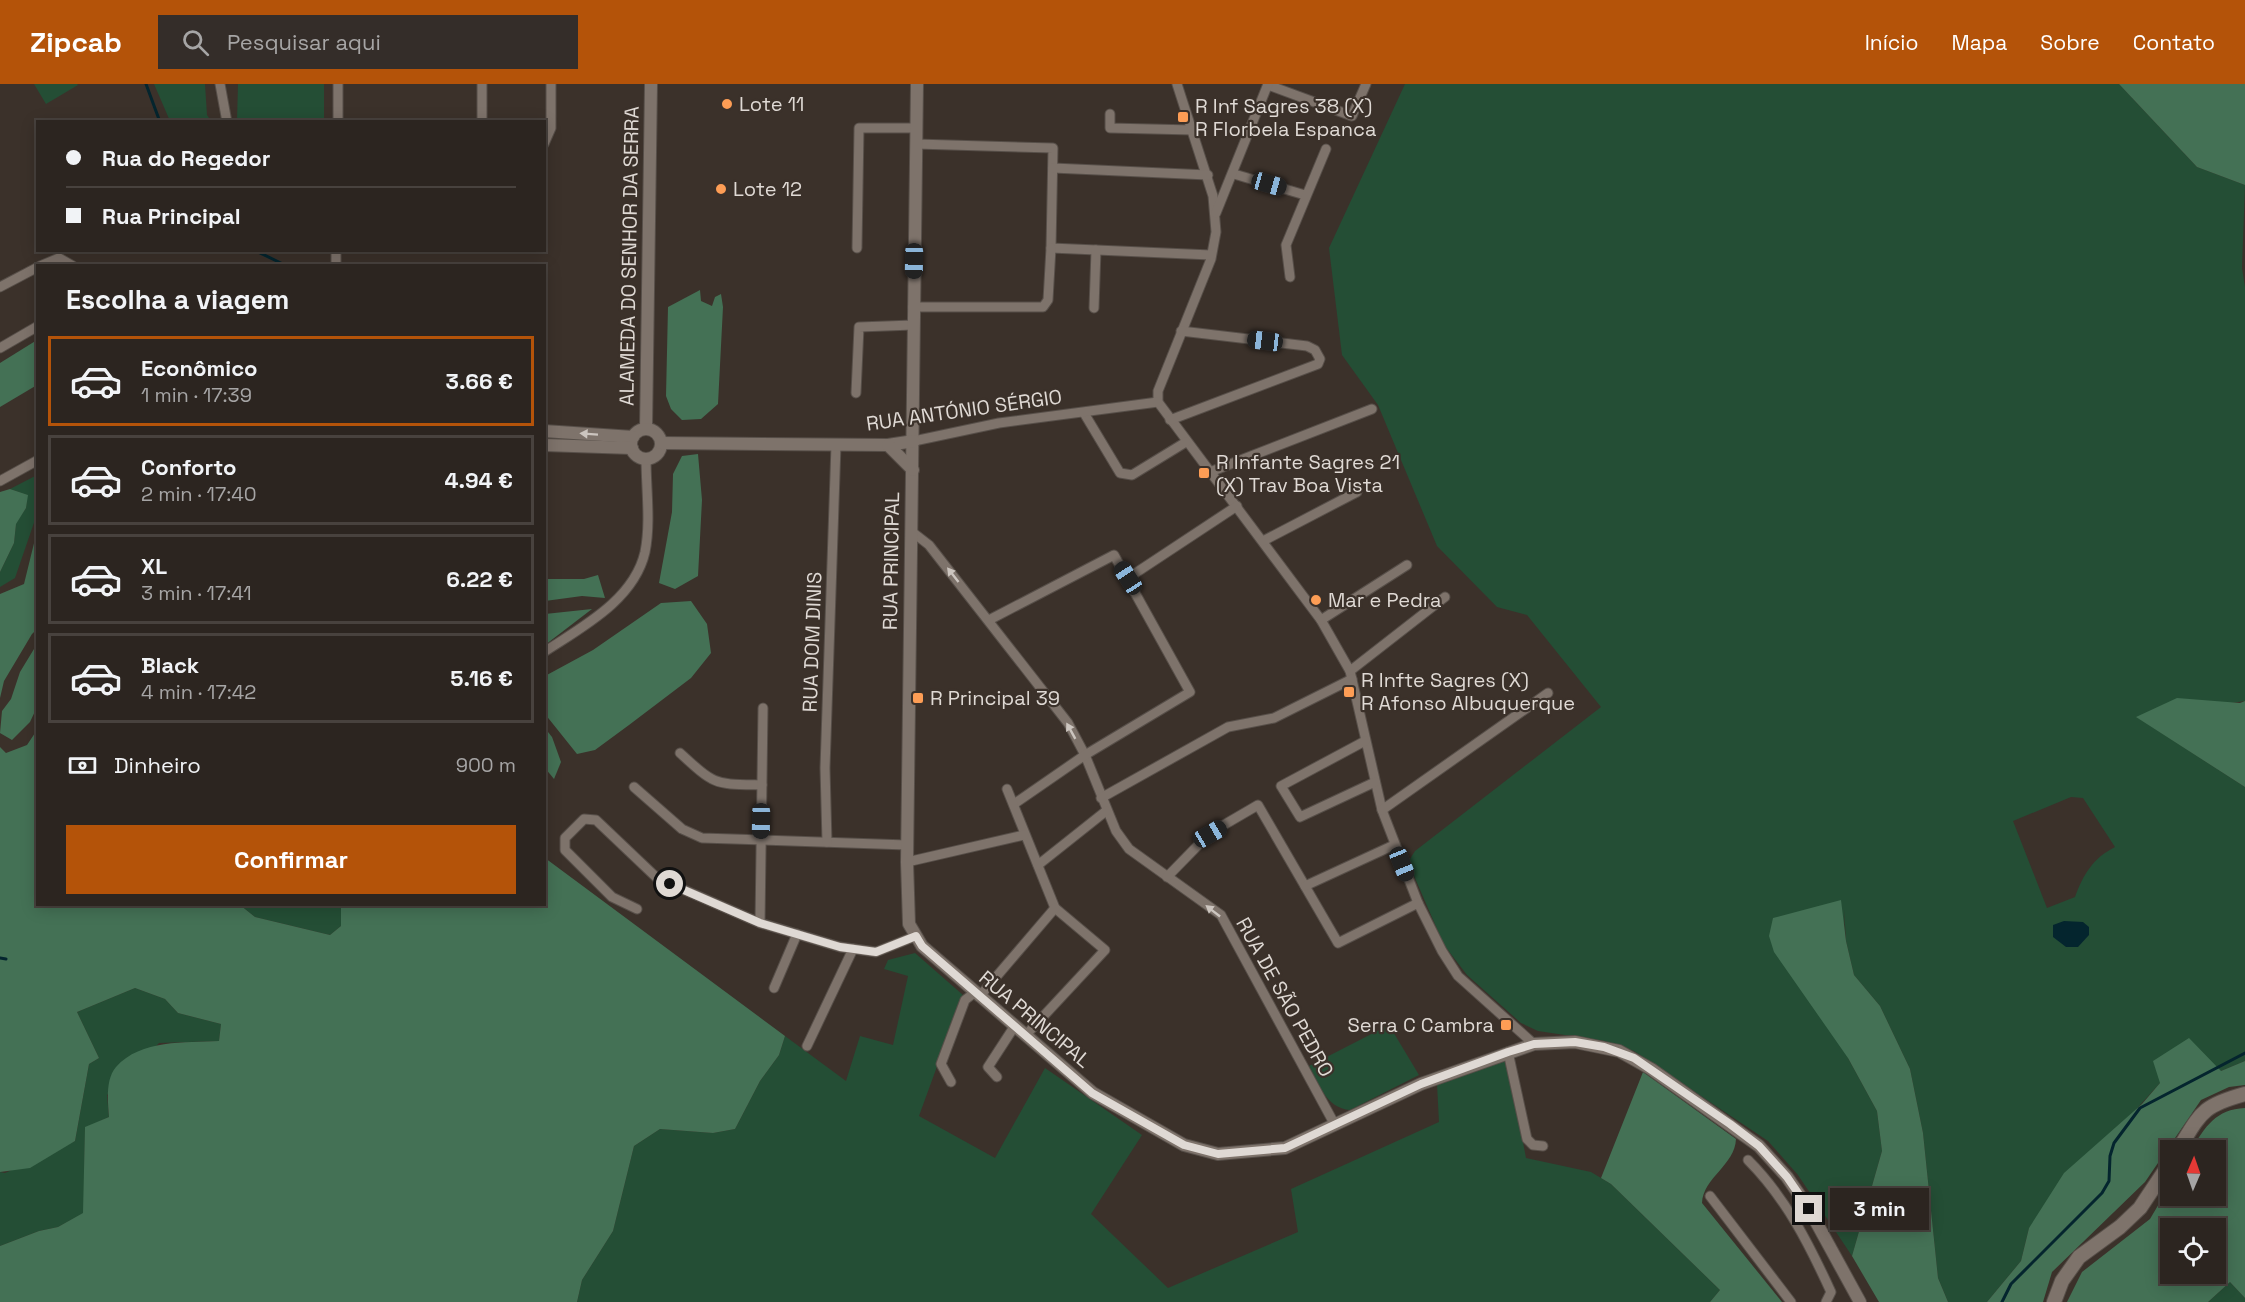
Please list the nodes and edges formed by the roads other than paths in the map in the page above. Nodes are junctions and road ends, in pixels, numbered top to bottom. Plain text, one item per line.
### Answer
1 (220, 84) edge
2 (338, 84) edge
3 (482, 84) edge
4 (551, 84) edge
5 (651, 84) edge
6 (917, 84) edge
7 (1177, 84) edge
8 (1268, 84) edge
9 (1366, 84) edge
10 (1110, 114) dead end
11 (226, 120) edge
12 (338, 120) edge
13 (482, 120) edge
14 (916, 128) junction
15 (1193, 130) junction
16 (546, 139) edge
17 (916, 144) junction
18 (1326, 149) dead end
19 (1053, 168) junction
20 (1234, 174) junction
21 (1208, 175) junction
22 (1305, 195) junction
23 (1216, 213) junction
24 (857, 248) dead end
25 (1051, 248) junction
26 (1096, 250) junction
27 (1211, 255) junction
28 (44, 264) edge
29 (69, 264) edge
30 (36, 268) edge
31 (1290, 277) dead end
32 (0, 287) edge
33 (914, 307) junction
34 (1094, 308) dead end
35 (913, 325) junction
36 (36, 327) edge
37 (1181, 331) junction
38 (0, 348) edge
39 (856, 393) dead end
40 (1158, 402) junction
41 (1372, 410) dead end
42 (1084, 413) junction
43 (1170, 420) junction
44 (646, 429) junction
45 (546, 431) edge
46 (914, 441) junction
47 (632, 442) junction
48 (1186, 442) junction
49 (661, 443) junction
50 (546, 445) edge
51 (836, 445) junction
52 (888, 445) junction
53 (646, 459) junction
54 (36, 461) edge
55 (913, 470) junction
56 (1210, 472) junction
57 (0, 481) edge
58 (1357, 492) dead end
59 (1237, 506) junction
60 (912, 531) junction
61 (1263, 541) junction
62 (1407, 565) dead end
63 (1128, 578) junction
64 (1445, 597) dead end
65 (989, 620) junction
66 (1321, 620) junction
67 (546, 651) edge
68 (1351, 675) junction
69 (1548, 693) dead end
70 (763, 708) dead end
71 (1365, 741) junction
72 (680, 753) dead end
73 (1085, 755) junction
74 (1375, 782) junction
75 (762, 784) junction
76 (634, 787) dead end
77 (1008, 789) dead end
78 (1101, 798) junction
79 (1014, 804) junction
80 (1382, 810) junction
81 (1106, 811) junction
82 (1024, 835) junction
83 (761, 840) junction
84 (827, 842) junction
85 (907, 845) junction
86 (1394, 845) junction
87 (907, 862) junction
88 (1038, 865) junction
89 (1167, 877) junction
90 (1305, 886) junction
91 (1418, 903) junction
92 (1055, 908) junction
93 (637, 909) dead end
94 (760, 923) junction
95 (797, 934) junction
96 (916, 936) junction
97 (853, 949) junction
98 (774, 988) dead end
99 (976, 995) junction
100 (1014, 1027) junction
101 (1025, 1036) junction
102 (1534, 1044) junction
103 (807, 1046) dead end
104 (1508, 1052) junction
105 (997, 1077) dead end
106 (951, 1082) dead end
107 (2245, 1094) edge
108 (1335, 1125) junction
109 (2184, 1140) edge
110 (1543, 1146) dead end
111 (1748, 1160) dead end
112 (2160, 1178) edge
113 (1710, 1196) dead end
114 (1858, 1298) edge
115 (1791, 1302) edge
116 (1826, 1302) edge
117 (2054, 1302) edge

1 - 11 street
2 - 12 street
3 - 13 street
4 - 16 street
5 - 44 street, ALAMEDA DO SENHOR DA SERRA
6 - 14 street, RUA PRINCIPAL
7 - 15 street
8 - 9 street
8 - 20 street
10 - 15 street
14 - 17 street, RUA PRINCIPAL
14 - 24 street
15 - 21 street
17 - 19 street
17 - 33 street, RUA PRINCIPAL
18 - 22 street
19 - 21 street
19 - 25 street
20 - 22 street
20 - 23 street
21 - 23 street
22 - 31 street
23 - 27 street
25 - 26 street
25 - 33 street
26 - 27 street
26 - 34 street
27 - 37 street
28 - 29 street
30 - 32 street
33 - 35 street, RUA PRINCIPAL
35 - 39 street
35 - 46 street, RUA PRINCIPAL
36 - 38 street
37 - 40 street
37 - 43 street
40 - 42 street, RUA ANTÓNIO SÉRGIO
40 - 43 street
41 - 56 street
42 - 46 street, RUA ANTÓNIO SÉRGIO
42 - 48 street
43 - 48 street
44 - 47 street
44 - 49 street
47 -> 45 street
46 - 52 street, RUA ANTÓNIO SÉRGIO
46 - 55 street, RUA PRINCIPAL
47 - 50 street
47 - 53 street
48 - 56 street
49 - 51 street, RUA ANTÓNIO SÉRGIO
49 - 53 street
51 - 52 street, RUA ANTÓNIO SÉRGIO
51 - 84 street, RUA DOM DINIS
52 - 55 street
53 - 67 street
54 - 57 street
55 - 60 street, RUA PRINCIPAL
56 - 59 street
58 - 61 street
59 - 61 street
59 - 63 street
65 -> 60 street, RUA DE SÃO PEDRO
60 - 85 street, RUA PRINCIPAL
61 - 66 street
62 - 66 street
63 - 65 street
63 - 73 street
64 - 68 street
73 -> 65 street, RUA DE SÃO PEDRO
66 - 68 street
68 - 71 street
68 - 78 street
69 - 80 street
70 - 75 street
71 - 74 street
71 - 74 street
72 - 75 street
73 - 78 street, RUA DE SÃO PEDRO
73 - 79 street
74 - 80 street
75 - 83 street
76 - 83 street
77 - 79 street
78 - 81 street, RUA DE SÃO PEDRO
79 - 82 street
80 - 86 street
81 - 88 street
81 - 89 street, RUA DE SÃO PEDRO
82 - 87 street
82 - 88 street
83 - 84 street
83 - 94 street
84 - 85 street
85 - 87 street, RUA PRINCIPAL
86 - 90 street
86 - 91 street
87 - 96 street, RUA PRINCIPAL
88 - 92 street
89 - 90 street
108 -> 89 street, RUA DE SÃO PEDRO
90 - 91 street
91 - 102 street
92 - 99 street
92 - 101 street
93 - 94 street
94 - 95 street
95 - 97 street
95 - 98 street
96 - 97 street
96 - 99 street, RUA PRINCIPAL
97 - 103 street
99 - 100 street, RUA PRINCIPAL
99 - 106 street
100 - 101 street, RUA PRINCIPAL
100 - 105 street
101 - 108 street, RUA PRINCIPAL
102 - 104 street, RUA PRINCIPAL
102 - 114 street, RUA PRINCIPAL
104 - 108 street, RUA PRINCIPAL
104 - 110 street
107 - 109 main road
111 - 116 street
112 - 117 main road
113 - 115 street

